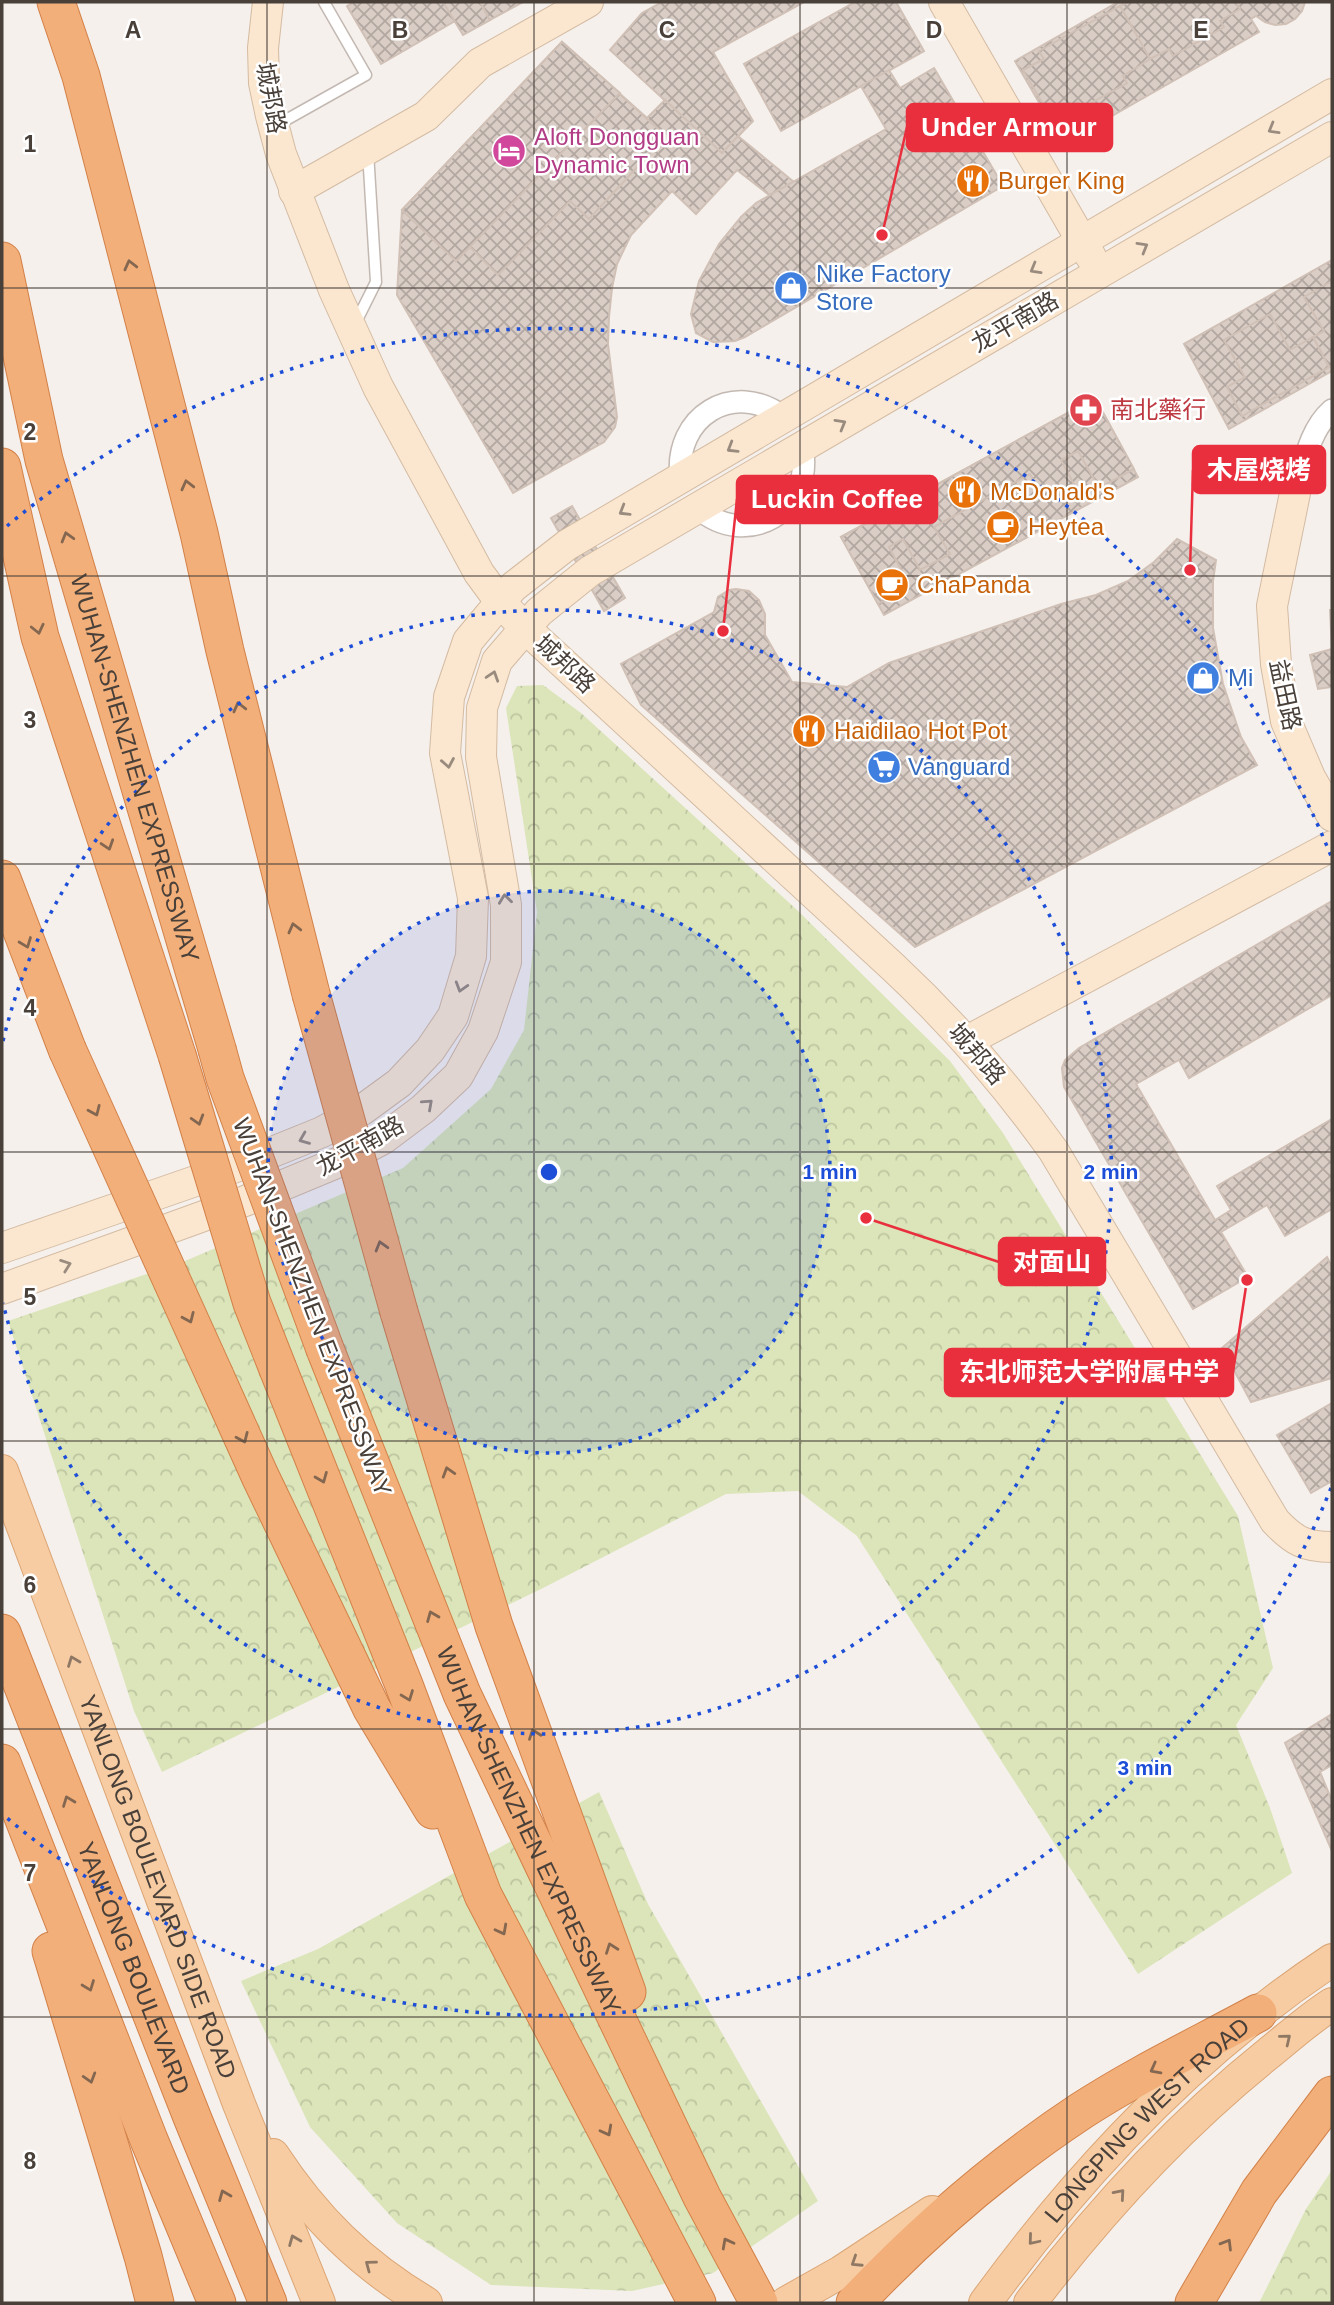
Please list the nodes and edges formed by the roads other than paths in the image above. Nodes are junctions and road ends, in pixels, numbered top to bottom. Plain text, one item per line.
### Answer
1 (56, 2) edge
2 (268, 2) edge
3 (324, 2) edge
4 (588, 2) edge
5 (944, 2) edge
6 (1332, 94) edge
7 (274, 127) junction
8 (1332, 137) edge
9 (368, 149) junction
10 (295, 191) junction
11 (1082, 242) junction
12 (2, 261) edge
13 (1100, 272) junction
14 (352, 330) junction
15 (1332, 410) edge
16 (783, 417) junction
17 (802, 447) junction
18 (2, 467) edge
19 (681, 478) junction
20 (1295, 493) joint
21 (698, 508) junction
22 (500, 603) junction
23 (525, 628) junction
24 (1332, 816) edge
25 (1332, 846) edge
26 (2, 880) edge
27 (967, 1041) junction
28 (2, 1248) edge
29 (2, 1289) edge
30 (2, 1471) edge
31 (1332, 1546) edge
32 (2, 1633) edge
33 (2, 1763) edge
34 (2, 1778) edge
35 (484, 1895) junction
36 (1332, 1960) edge
37 (1332, 2004) edge
38 (1258, 2013) junction
39 (1332, 2095) edge
40 (239, 2104) junction
41 (1015, 2157) junction
42 (702, 2197) junction
43 (155, 2303) edge
44 (217, 2303) edge
45 (268, 2303) edge
46 (319, 2303) edge
47 (426, 2303) edge
48 (697, 2303) edge
49 (759, 2303) edge
50 (786, 2303) edge
51 (855, 2303) edge
52 (985, 2303) edge
53 (1030, 2303) edge
54 (1194, 2303) edge

42 -> 1 highway, bridge
2 - 7 main road, 城邦路
3 - 7 lane
4 - 9 main road
5 - 11 main road
6 -> 11 main road, 龙平南路
7 - 10 main road, 城邦路
13 -> 8 main road, 龙平南路
9 - 10 main road
9 - 14 lane
10 - 14 main road, 城邦路
11 - 13 main road
11 -> 16 main road, 龙平南路
42 -> 12 highway, WUHAN-SHENZHEN EXPRESSWAY, bridge
17 -> 13 main road, 龙平南路
14 - 22 main road, 城邦路
15 - 20 street
16 -> 19 main road, 龙平南路
16 - 19 street
17 - 21 main road, 龙平南路
17 - 21 street
18 -> 35 highway, WUHAN-SHENZHEN EXPRESSWAY, bridge
19 -> 22 main road, 龙平南路
20 - 24 main road, 益田路
21 - 23 main road, 龙平南路
22 - 23 main road, 城邦路
22 -> 28 main road, 龙平南路
23 - 27 main road, 城邦路
29 -> 23 main road, 龙平南路
25 - 27 main road
26 -> 35 highway, bridge
27 - 31 main road, 城邦路
40 -> 30 main road, YANLONG BOULEVARD SIDE ROAD
45 -> 32 highway, YANLONG BOULEVARD
33 -> 44 highway, YANLONG BOULEVARD
34 -> 43 highway
35 -> 48 highway, WUHAN-SHENZHEN EXPRESSWAY
36 - 38 main road, LONGPING WEST ROAD
53 -> 37 main road, LONGPING WEST ROAD
38 -> 41 highway
38 -> 52 main road, LONGPING WEST ROAD
54 -> 39 highway
46 -> 40 main road, YANLONG BOULEVARD SIDE ROAD
47 -> 40 main road
41 -> 50 main road
41 - 51 highway
49 -> 42 highway, WUHAN-SHENZHEN EXPRESSWAY

